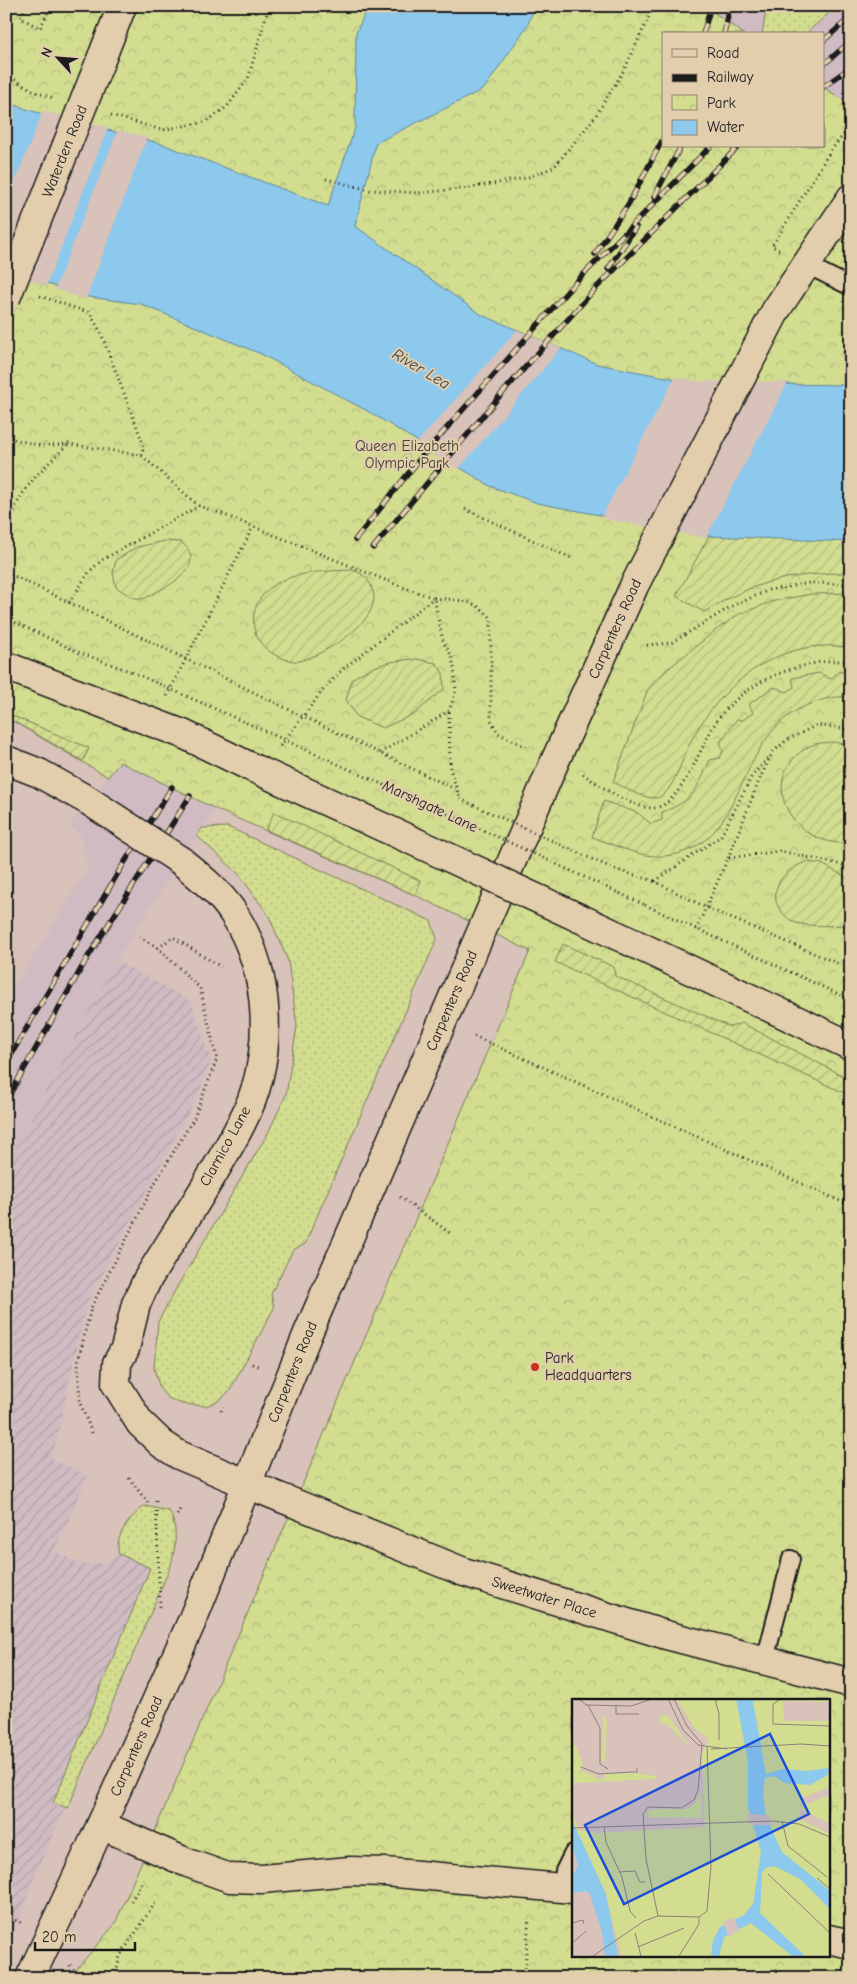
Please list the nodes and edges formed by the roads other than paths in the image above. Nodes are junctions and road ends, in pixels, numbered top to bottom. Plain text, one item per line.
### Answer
1 (122, 6) edge
2 (851, 198) edge
3 (805, 264) junction
4 (851, 286) edge
5 (6, 298) edge
6 (6, 666) edge
7 (6, 760) edge
8 (851, 1046) edge
9 (246, 1484) junction
10 (792, 1558) dead end
11 (765, 1660) junction
12 (851, 1683) edge
13 (101, 1826) junction
14 (572, 1855) edge
15 (567, 1887) edge
16 (830, 1939) edge
17 (851, 1944) edge
18 (30, 1978) edge

1 - 5 street, Waterden Road, bridge
2 - 3 street, Carpenters Road
3 - 4 lane
3 - 9 street, Carpenters Road
6 - 8 street, bridge
7 - 9 street, Clarnico Lane, bridge
9 - 11 street, Sweetwater Place
9 - 13 street, Carpenters Road
10 - 11 lane
11 - 12 street, Sweetwater Place
13 - 15 street
13 - 18 street, Carpenters Road
14 - 15 lane
16 - 17 street

